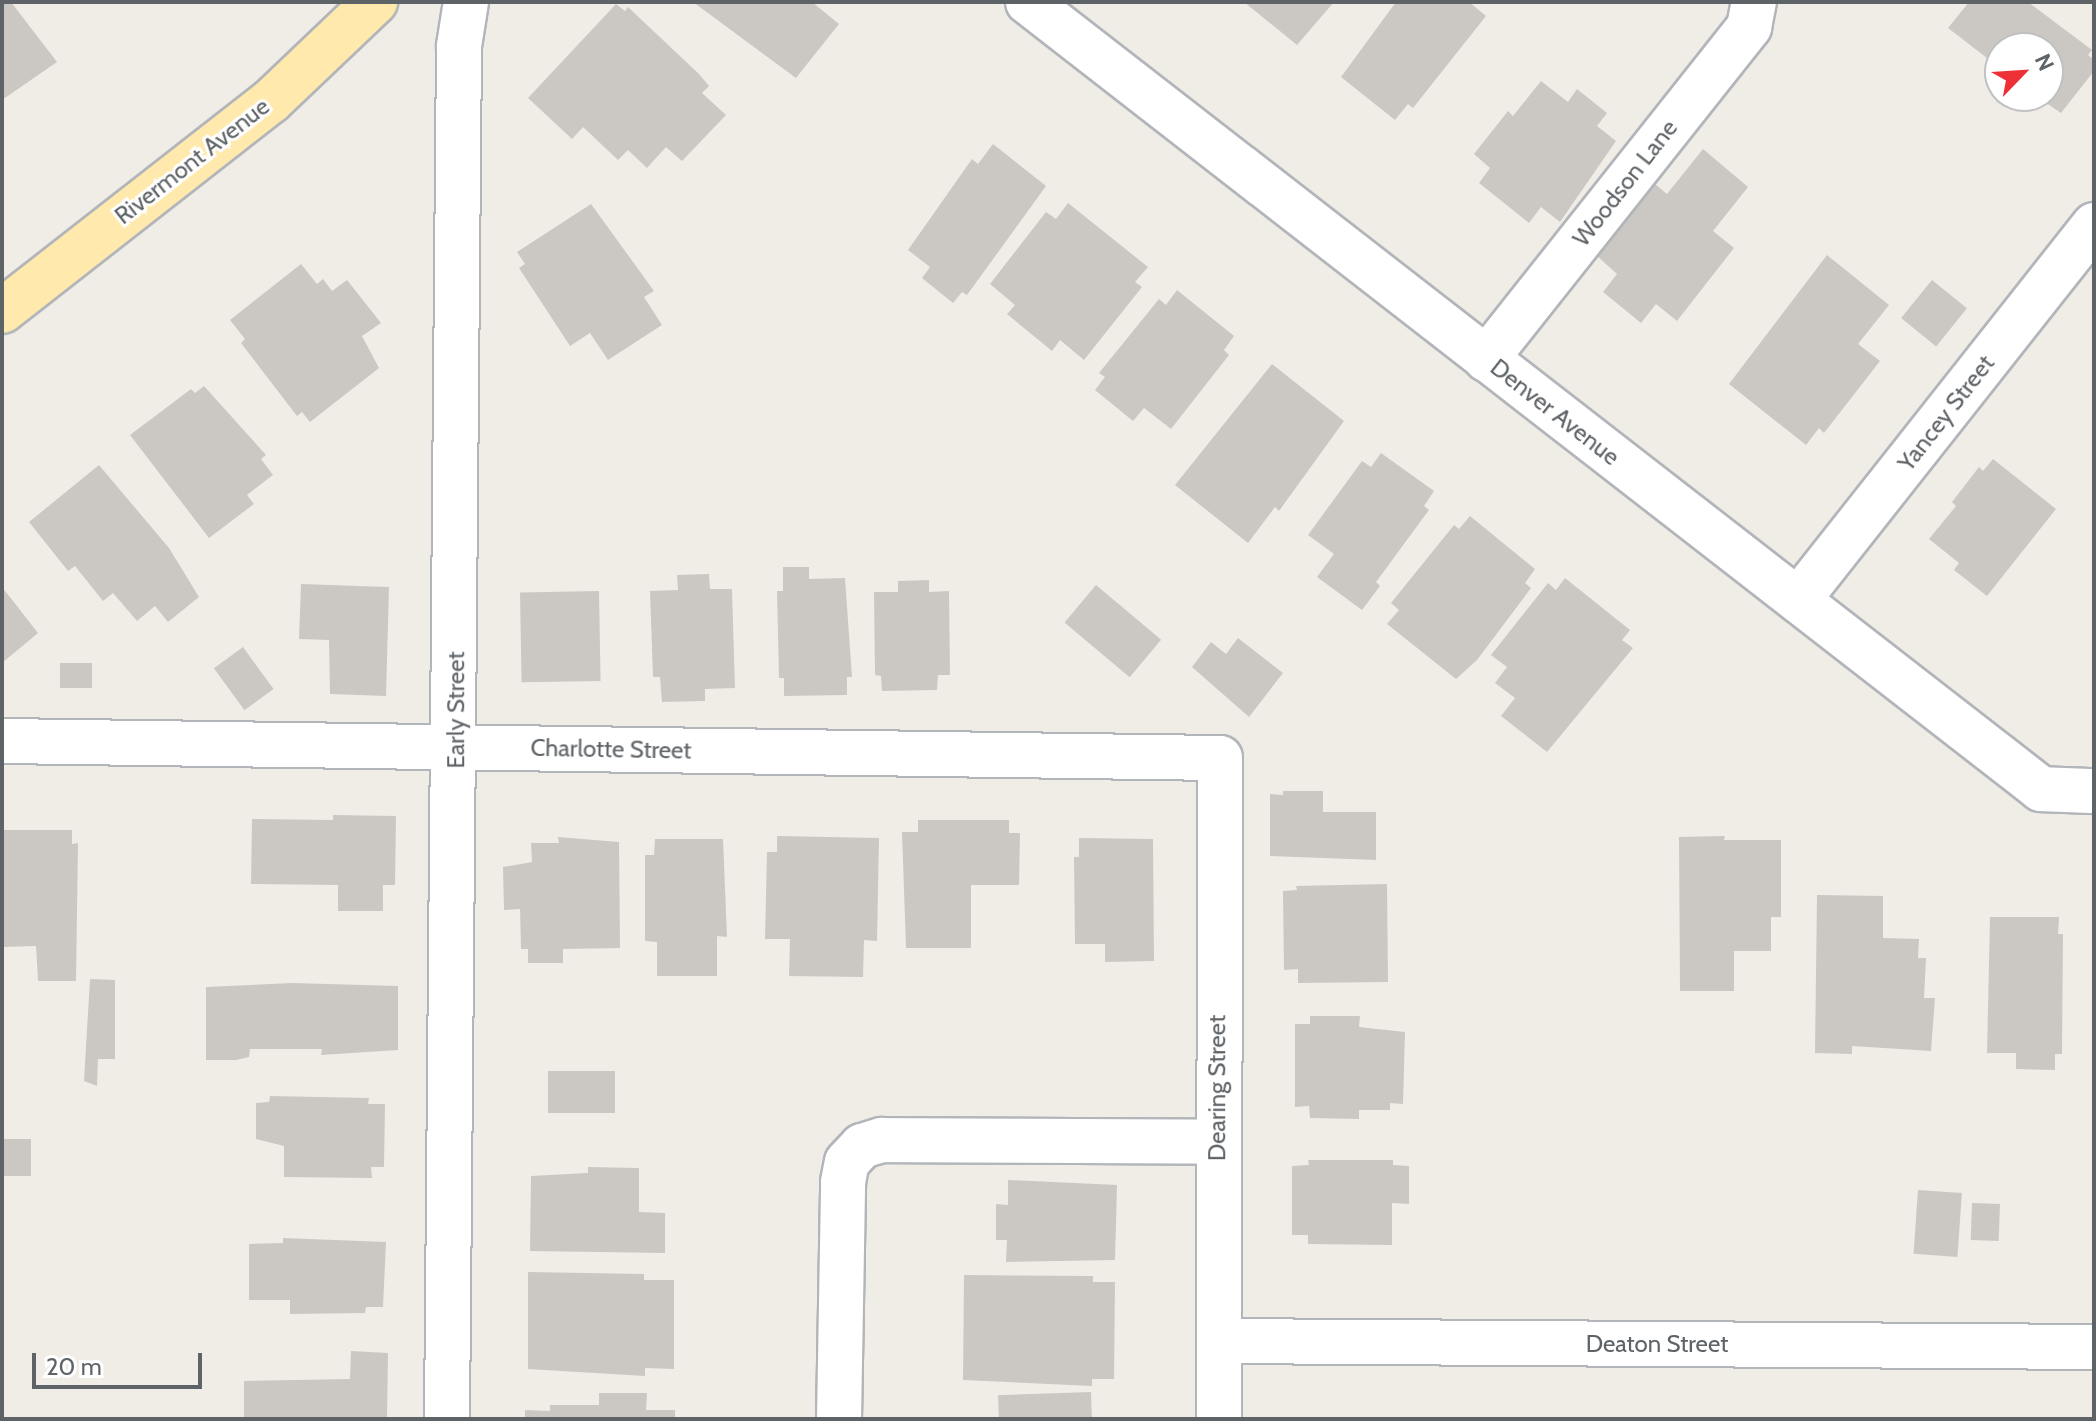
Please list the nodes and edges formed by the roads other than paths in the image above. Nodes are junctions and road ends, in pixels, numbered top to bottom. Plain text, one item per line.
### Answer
1 (375, 2) edge
2 (466, 2) edge
3 (1754, 2) edge
4 (1039, 5) edge
5 (2094, 225) edge
6 (2, 311) edge
7 (1486, 359) junction
8 (1798, 600) junction
9 (2, 741) edge
10 (456, 747) junction
11 (1220, 758) joint
12 (2094, 791) edge
13 (1216, 1142) junction
14 (1219, 1341) junction
15 (2094, 1347) edge
16 (447, 1419) edge
17 (839, 1419) edge
18 (1219, 1419) edge

1 - 6 main road, Rivermont Avenue
2 - 10 street, Early Street
3 - 7 street, Woodson Lane
4 - 7 street, Denver Avenue
5 - 8 street, Yancey Street
7 - 8 street, Denver Avenue
8 - 12 street, Denver Avenue
9 - 10 street, Charlotte Street
10 - 11 street, Charlotte Street
10 - 16 street, Early Street
11 - 13 street, Dearing Street
13 - 14 street, Dearing Street
13 - 17 street
14 - 15 street, Deaton Street
14 - 18 street, Dearing Street

